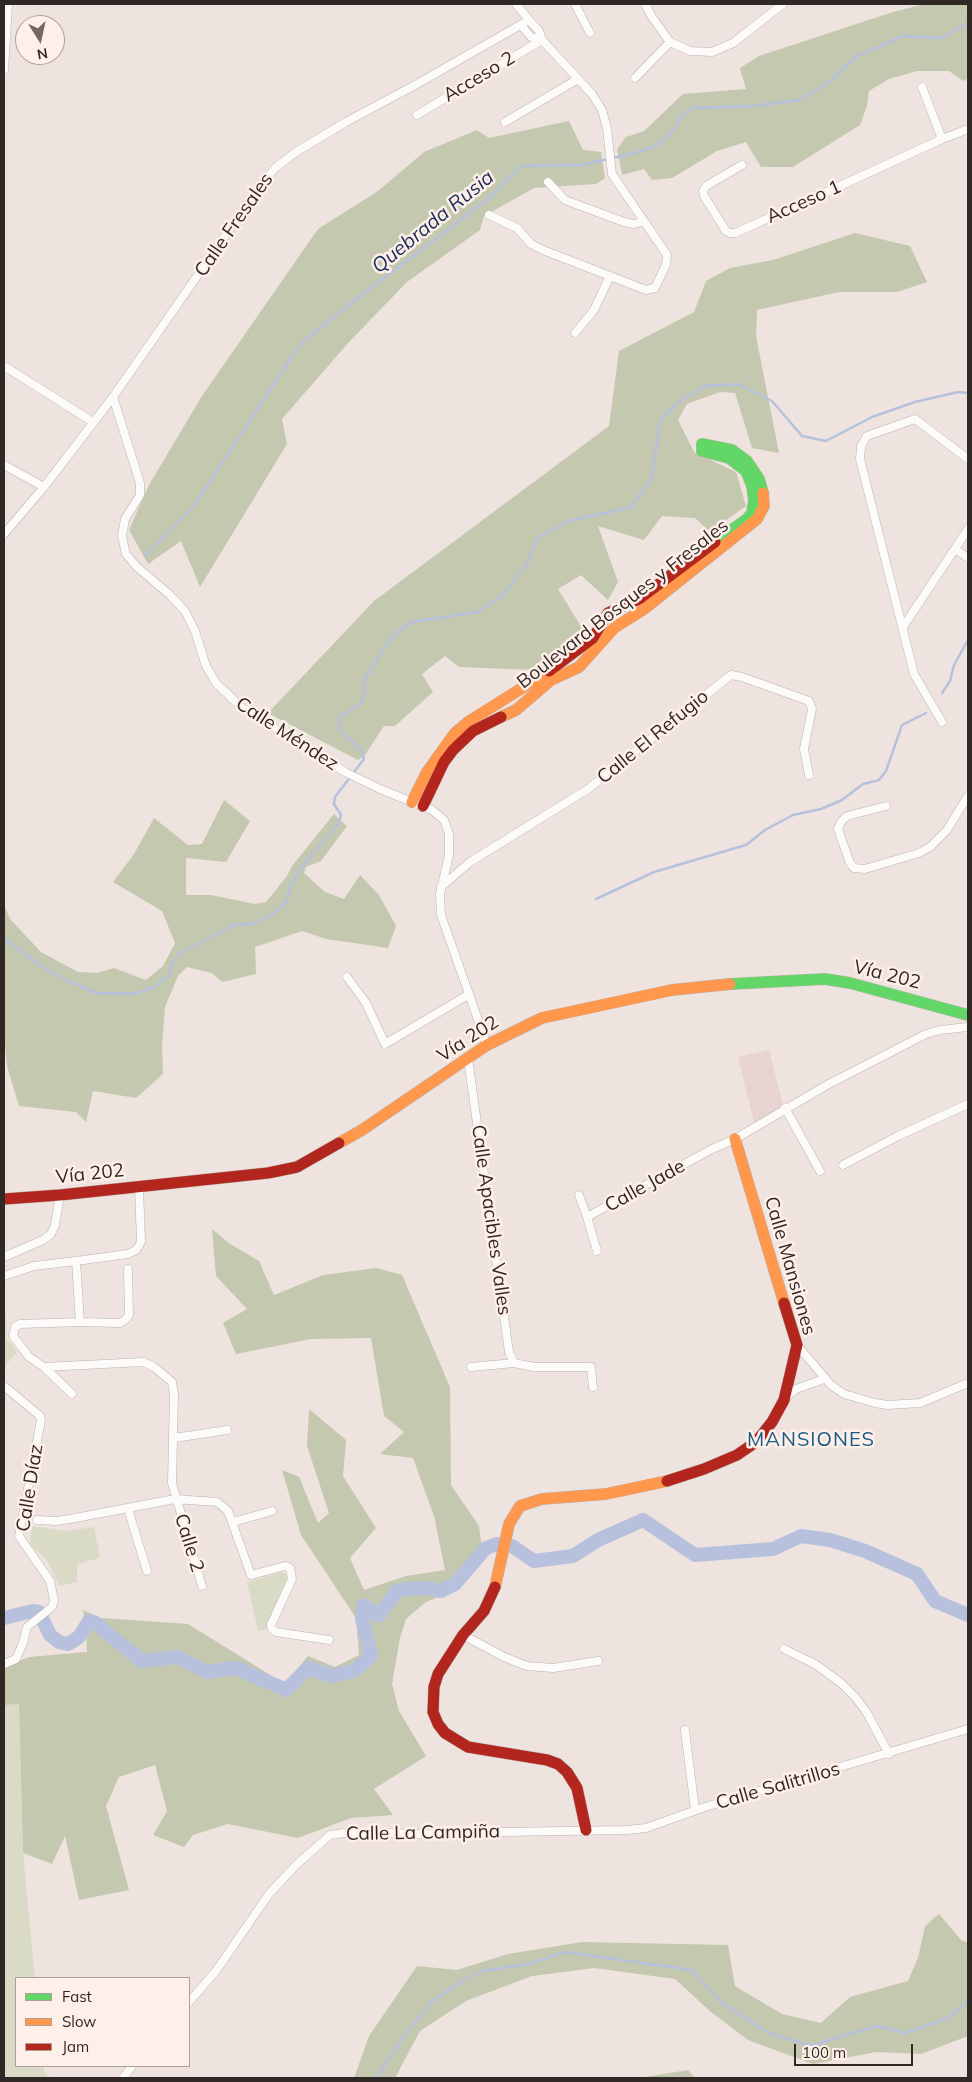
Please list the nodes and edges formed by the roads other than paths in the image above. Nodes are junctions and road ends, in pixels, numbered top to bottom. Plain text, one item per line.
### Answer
1 (8, 4) edge
2 (516, 4) edge
3 (575, 4) edge
4 (645, 4) edge
5 (783, 4) edge
6 (529, 20) junction
7 (521, 25) junction
8 (590, 33) dead end
9 (542, 40) junction
10 (670, 42) junction
11 (4, 70) edge
12 (578, 78) junction
13 (635, 78) dead end
14 (922, 87) dead end
15 (417, 115) dead end
16 (505, 122) dead end
17 (968, 129) edge
18 (942, 139) junction
19 (742, 165) dead end
20 (548, 182) dead end
21 (489, 215) dead end
22 (644, 221) junction
23 (610, 276) junction
24 (576, 333) dead end
25 (4, 366) edge
26 (113, 397) junction
27 (93, 422) junction
28 (968, 459) edge
29 (4, 464) edge
30 (44, 487) junction
31 (968, 529) edge
32 (4, 534) edge
33 (955, 549) junction
34 (968, 558) edge
35 (903, 627) junction
36 (942, 722) dead end
37 (809, 776) dead end
38 (968, 796) edge
39 (418, 804) junction
40 (886, 806) dead end
41 (441, 886) junction
42 (347, 977) dead end
43 (468, 995) junction
44 (968, 1014) edge
45 (968, 1027) edge
46 (487, 1045) junction
47 (468, 1059) junction
48 (968, 1104) edge
49 (785, 1108) junction
50 (735, 1139) junction
51 (843, 1165) dead end
52 (820, 1171) dead end
53 (139, 1187) junction
54 (60, 1195) junction
55 (580, 1195) dead end
56 (4, 1199) edge
57 (587, 1217) junction
58 (597, 1252) dead end
59 (4, 1257) edge
60 (76, 1261) junction
61 (128, 1269) dead end
62 (4, 1276) edge
63 (80, 1322) junction
64 (797, 1345) junction
65 (514, 1363) junction
66 (44, 1367) junction
67 (471, 1367) dead end
68 (824, 1379) junction
69 (968, 1383) edge
70 (4, 1386) edge
71 (593, 1388) dead end
72 (72, 1394) dead end
73 (784, 1400) junction
74 (227, 1430) dead end
75 (174, 1438) junction
76 (175, 1499) junction
77 (128, 1509) junction
78 (272, 1511) dead end
79 (37, 1520) dead end
80 (233, 1522) junction
81 (147, 1572) dead end
82 (202, 1586) dead end
83 (463, 1635) junction
84 (329, 1640) dead end
85 (784, 1648) dead end
86 (598, 1661) dead end
87 (4, 1664) edge
88 (685, 1730) dead end
89 (968, 1730) edge
90 (889, 1754) junction
91 (695, 1810) junction
92 (586, 1830) junction
93 (190, 2001) edge
94 (131, 2067) edge
95 (123, 2078) edge

1 - 11 street
2 - 6 street
3 - 8 street
4 - 10 street
5 - 10 street
6 - 7 street, Calle Fresales
6 - 9 street
7 - 9 street
7 - 26 street, Calle Fresales
9 - 12 street
9 - 15 street, Acceso 2
10 - 13 street
12 - 16 street
12 - 22 street
14 - 18 street
17 - 18 street, Acceso 1
18 - 19 street, Acceso 1
20 - 22 street
21 - 23 street
22 - 23 street
23 - 24 street
25 - 27 street
26 - 27 street, Calle Fresales
26 - 39 street, Calle Méndez
27 - 30 street, Calle Fresales
28 - 35 street
29 - 30 street
30 - 32 street, Calle Fresales
31 - 33 street
33 - 34 street
33 - 35 street
35 - 36 street
37 - 41 street, Calle El Refugio
38 - 40 street
39 - 39 street, Boulevard Bosques y Fresales
39 - 41 street, Calle Méndez
41 - 43 street, Calle Méndez
42 - 43 street
43 - 46 street, Calle Méndez
44 - 46 street, Vía 202
45 - 49 street
46 - 47 street, Vía 202
47 - 53 street, Vía 202
47 - 65 street, Calle Apacibles Valles
48 - 51 street
49 - 50 street
49 - 52 street
50 - 57 street, Calle Jade
50 - 64 street, Calle Mansiones
53 - 54 street, Vía 202
53 - 60 street
54 - 56 street, Vía 202
54 - 59 street
55 - 57 street
57 - 58 street, Calle Jade
60 - 62 street
60 - 63 street
61 - 63 street
63 - 66 street
64 - 68 street
64 - 73 street, Calle Mansiones
65 - 67 street
65 - 71 street
66 - 72 street
66 - 75 street, Calle 2
68 - 69 street
68 - 73 street
70 - 87 street, Calle Díaz
73 - 83 street, Calle Mansiones
74 - 75 street
75 - 76 street, Calle 2
76 - 77 street
76 - 80 street
76 - 82 street, Calle 2
77 - 79 street
77 - 81 street
78 - 80 street
80 - 84 street
83 - 86 street
83 - 92 street, Calle Mansiones
85 - 90 street
88 - 91 street
89 - 90 street, Calle Salitrillos
90 - 91 street, Calle Salitrillos
91 - 92 street, Calle Salitrillos
92 - 93 street, Calle La Campiña
94 - 95 street

